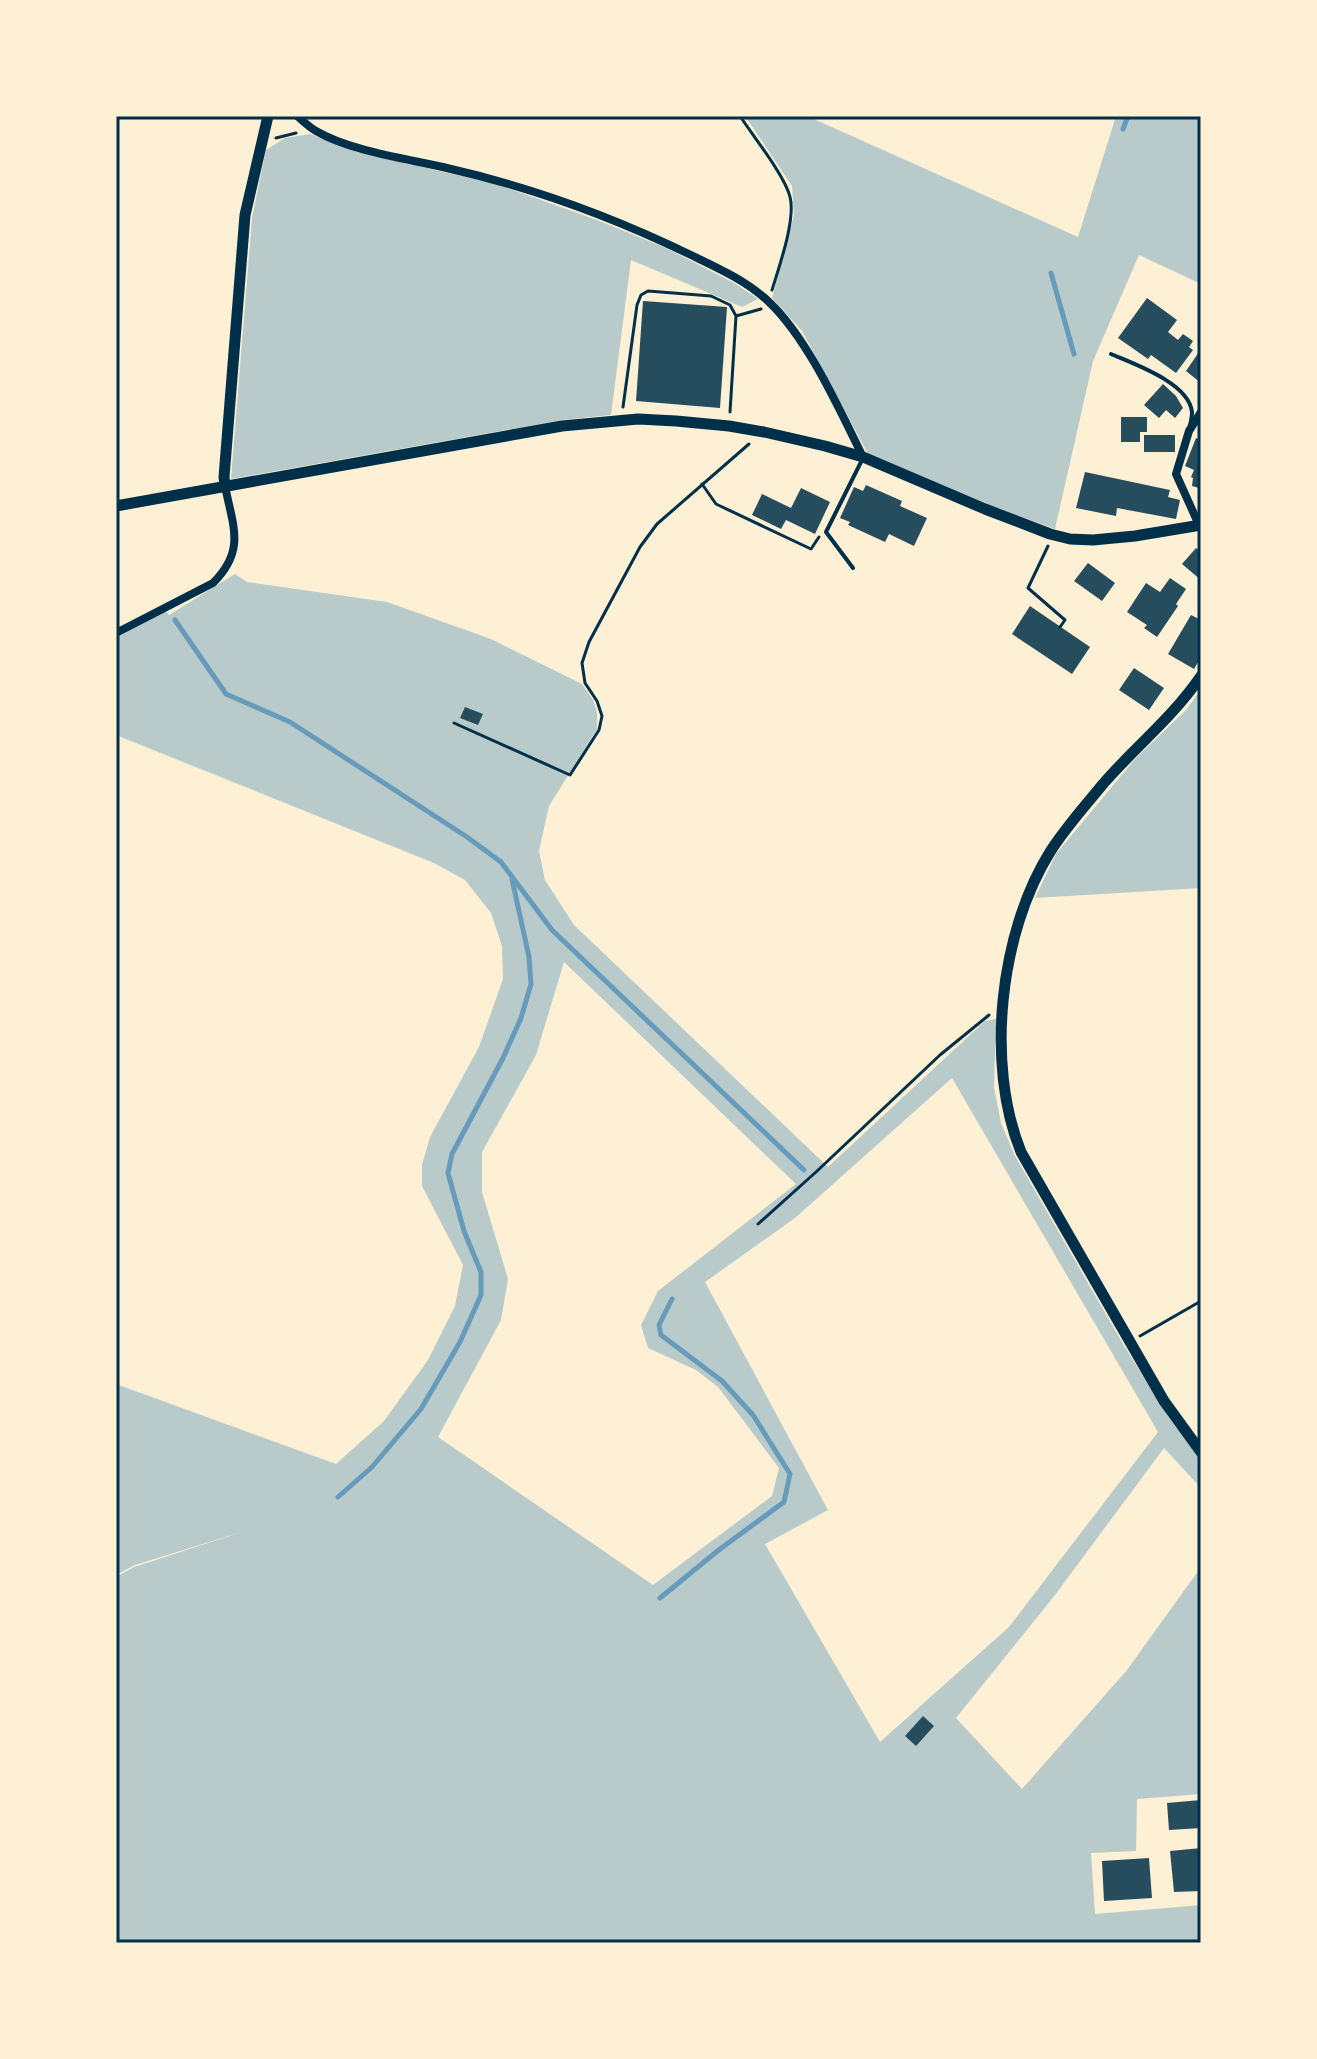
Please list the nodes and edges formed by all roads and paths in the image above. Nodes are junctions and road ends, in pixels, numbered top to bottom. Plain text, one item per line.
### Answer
1 (268, 116) edge
2 (297, 116) edge
3 (740, 116) edge
4 (313, 130) junction
5 (262, 144) junction
6 (770, 303) junction
7 (736, 316) junction
8 (1111, 354) dead end
9 (1201, 412) edge
10 (622, 421) junction
11 (729, 426) junction
12 (1201, 430) edge
13 (1189, 431) junction
14 (764, 432) junction
15 (863, 457) junction
16 (702, 484) junction
17 (225, 486) junction
18 (116, 506) edge
19 (1200, 526) edge
20 (826, 532) junction
21 (1042, 560) dead end
22 (853, 568) dead end
23 (1060, 627) dead end
24 (116, 633) edge
25 (1201, 676) edge
26 (454, 723) dead end
27 (1002, 1012) junction
28 (758, 1224) dead end
29 (1201, 1301) edge
30 (1130, 1342) junction
31 (1201, 1452) edge

1 - 5 street
2 - 4 street
3 - 6 path
4 - 5 path
4 - 6 street
5 - 17 street
6 - 7 path
6 - 15 street
7 - 10 path
7 - 11 path
8 - 13 lane
9 - 13 street
10 - 11 street
10 - 17 street
11 - 14 street
12 - 13 lane
13 - 19 street
14 - 15 street
14 - 16 path
15 - 19 street
15 - 20 lane
16 - 20 path
16 - 26 path
17 - 18 street
17 - 24 street
20 - 22 lane
21 - 23 path
25 - 27 street
27 - 28 path
27 - 30 street
29 - 30 path
30 - 31 street

